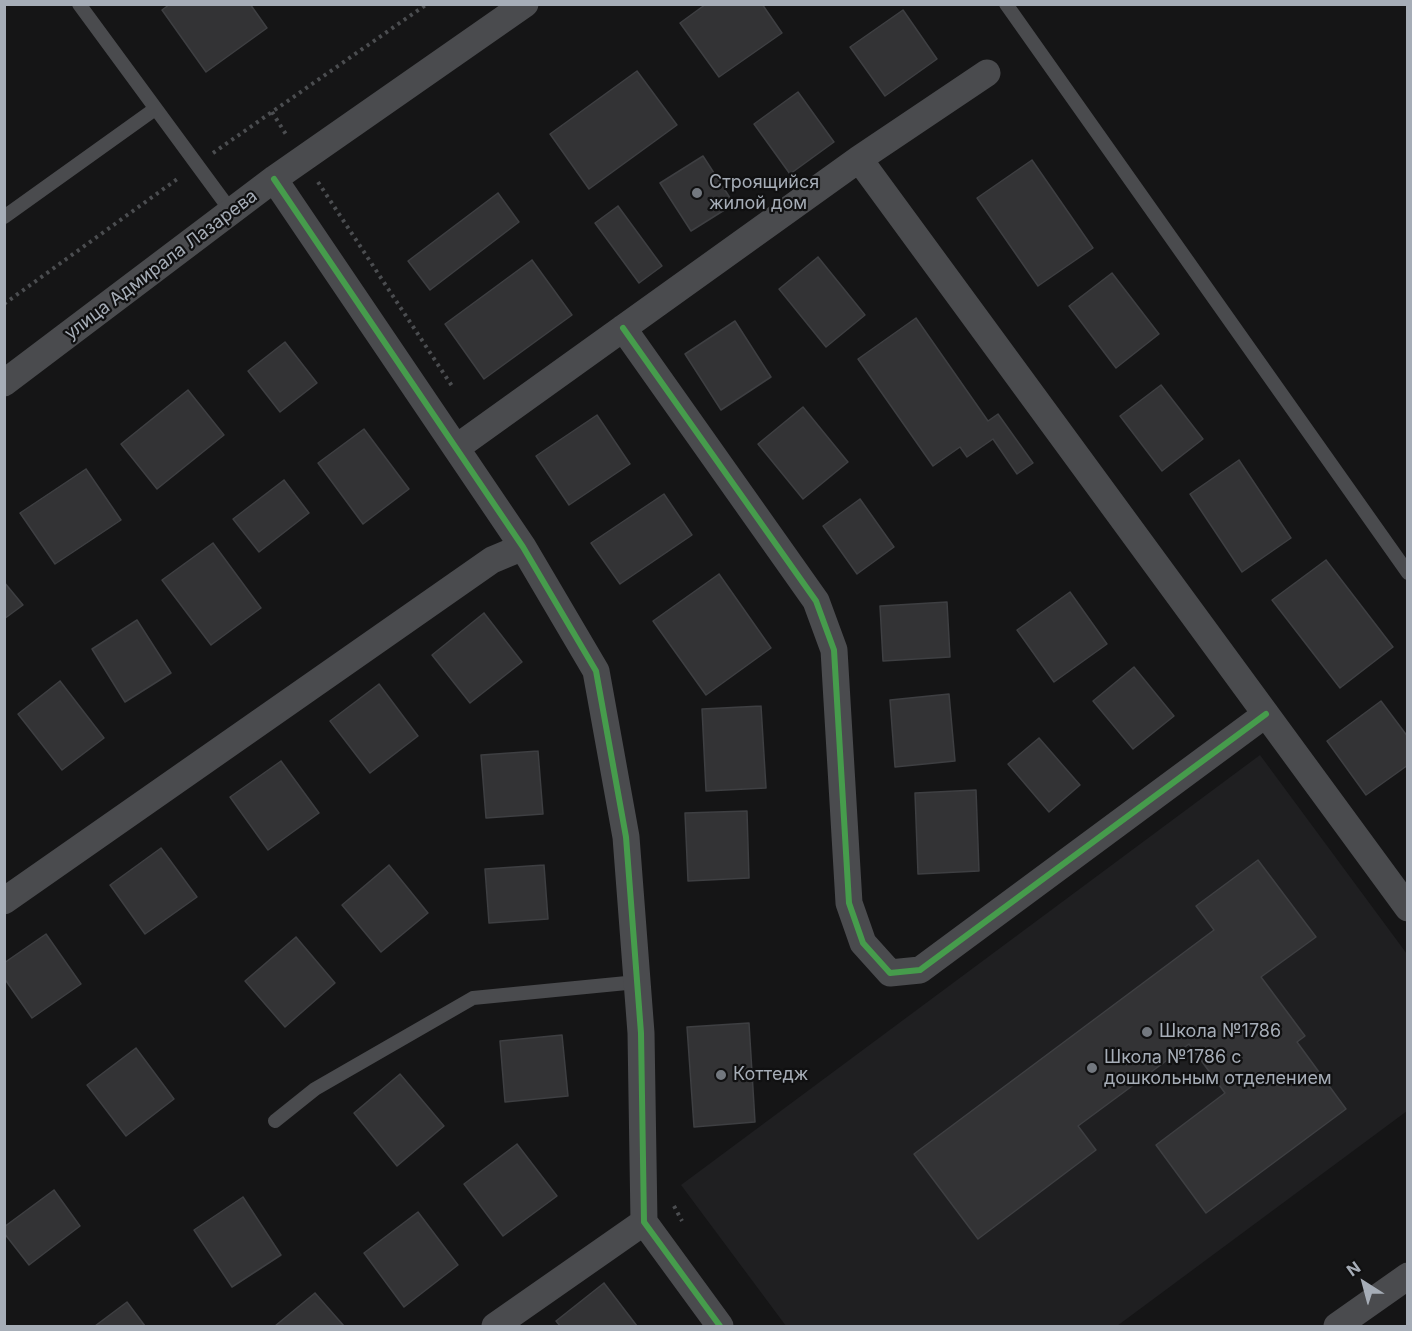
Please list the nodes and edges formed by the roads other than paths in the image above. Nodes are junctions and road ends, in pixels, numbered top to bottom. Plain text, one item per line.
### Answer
1 (525, 4) edge
2 (1006, 4) edge
3 (85, 7) edge
4 (987, 73) dead end
5 (155, 109) junction
6 (859, 159) junction
7 (274, 179) junction
8 (231, 211) junction
9 (4, 218) edge
10 (623, 328) junction
11 (4, 383) edge
12 (456, 448) junction
13 (523, 547) junction
14 (1407, 573) edge
15 (1266, 714) junction
16 (4, 901) edge
17 (1407, 908) edge
18 (637, 982) junction
19 (275, 1121) dead end
20 (644, 1222) junction
21 (1407, 1276) edge
22 (495, 1326) edge
23 (720, 1326) edge
24 (1337, 1326) edge

1 - 7 street, улица Адмирала Лазарева
2 - 14 lane
3 - 5 lane
4 - 6 street
5 - 8 lane
5 - 9 lane
6 - 10 street
6 - 15 street
7 - 8 street, улица Адмирала Лазарева
7 - 12 street
8 - 11 street, улица Адмирала Лазарева
10 - 12 street
10 - 15 street
12 - 13 street
13 - 16 street
13 - 18 street
15 - 17 street
18 - 19 lane
18 - 20 street
20 - 22 street
20 - 23 street
21 - 24 street

